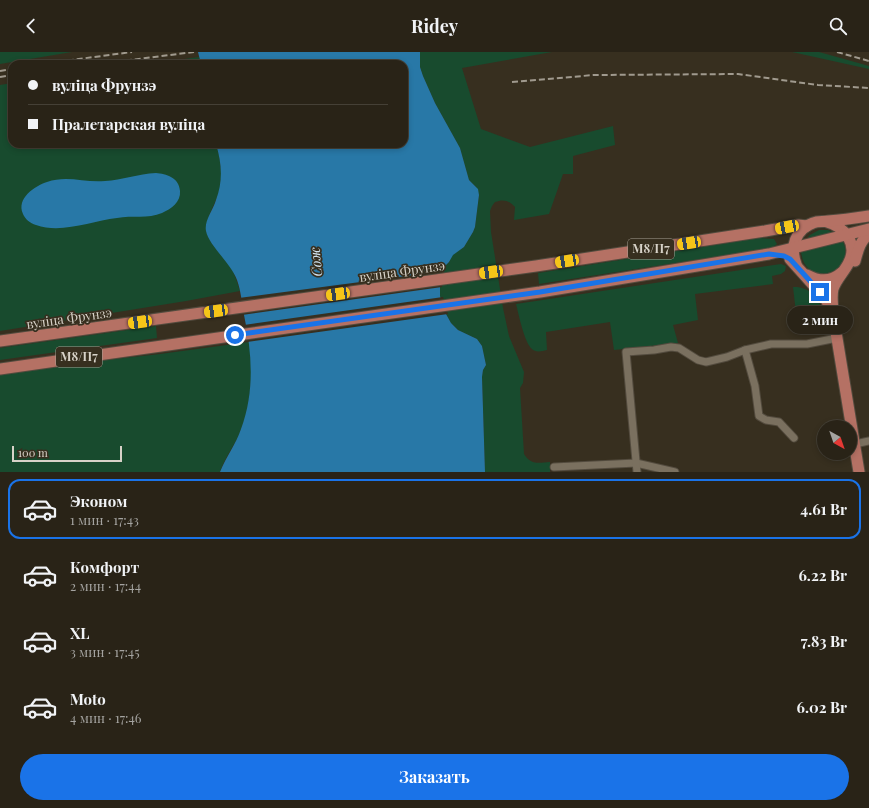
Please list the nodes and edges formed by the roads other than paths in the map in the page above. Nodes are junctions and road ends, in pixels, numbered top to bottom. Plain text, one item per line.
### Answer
1 (869, 216) edge
2 (827, 222) junction
3 (807, 226) junction
4 (869, 229) edge
5 (847, 234) junction
6 (869, 234) edge
7 (793, 249) junction
8 (769, 254) junction
9 (796, 264) junction
10 (844, 270) junction
11 (805, 275) junction
12 (833, 302) junction
13 (833, 314) junction
14 (837, 338) junction
15 (0, 341) edge
16 (745, 350) junction
17 (0, 368) edge
18 (851, 420) edge
19 (794, 438) dead end
20 (869, 441) edge
21 (857, 444) edge
22 (857, 458) edge
23 (636, 463) junction
24 (554, 467) dead end
25 (637, 472) edge
26 (675, 472) edge
27 (859, 472) edge

1 - 2 main road, вуліца Фрунзэ
2 - 3 main road, вуліца Фрунзэ / М8/П7
2 - 5 main road
3 - 7 main road
3 - 15 main road, вуліца Фрунзэ / М8/П7
4 - 5 main road
5 - 7 main road
5 - 10 main road, М8/П7
6 - 12 main road
7 - 8 main road
7 - 9 main road, М8/П7
8 - 9 main road, М8/П7
8 - 17 main road, М8/П7
9 - 11 main road, М8/П7
10 - 11 main road
10 - 12 main road, М8/П7
11 - 13 main road, М8/П7
12 - 13 main road, М8/П7
13 - 14 main road, М8/П7
14 - 16 street
14 - 18 main road, М8/П7
16 - 19 street
16 - 23 street
20 - 21 street
22 - 27 main road, М8/П7
23 - 24 street
23 - 25 street
23 - 26 street

